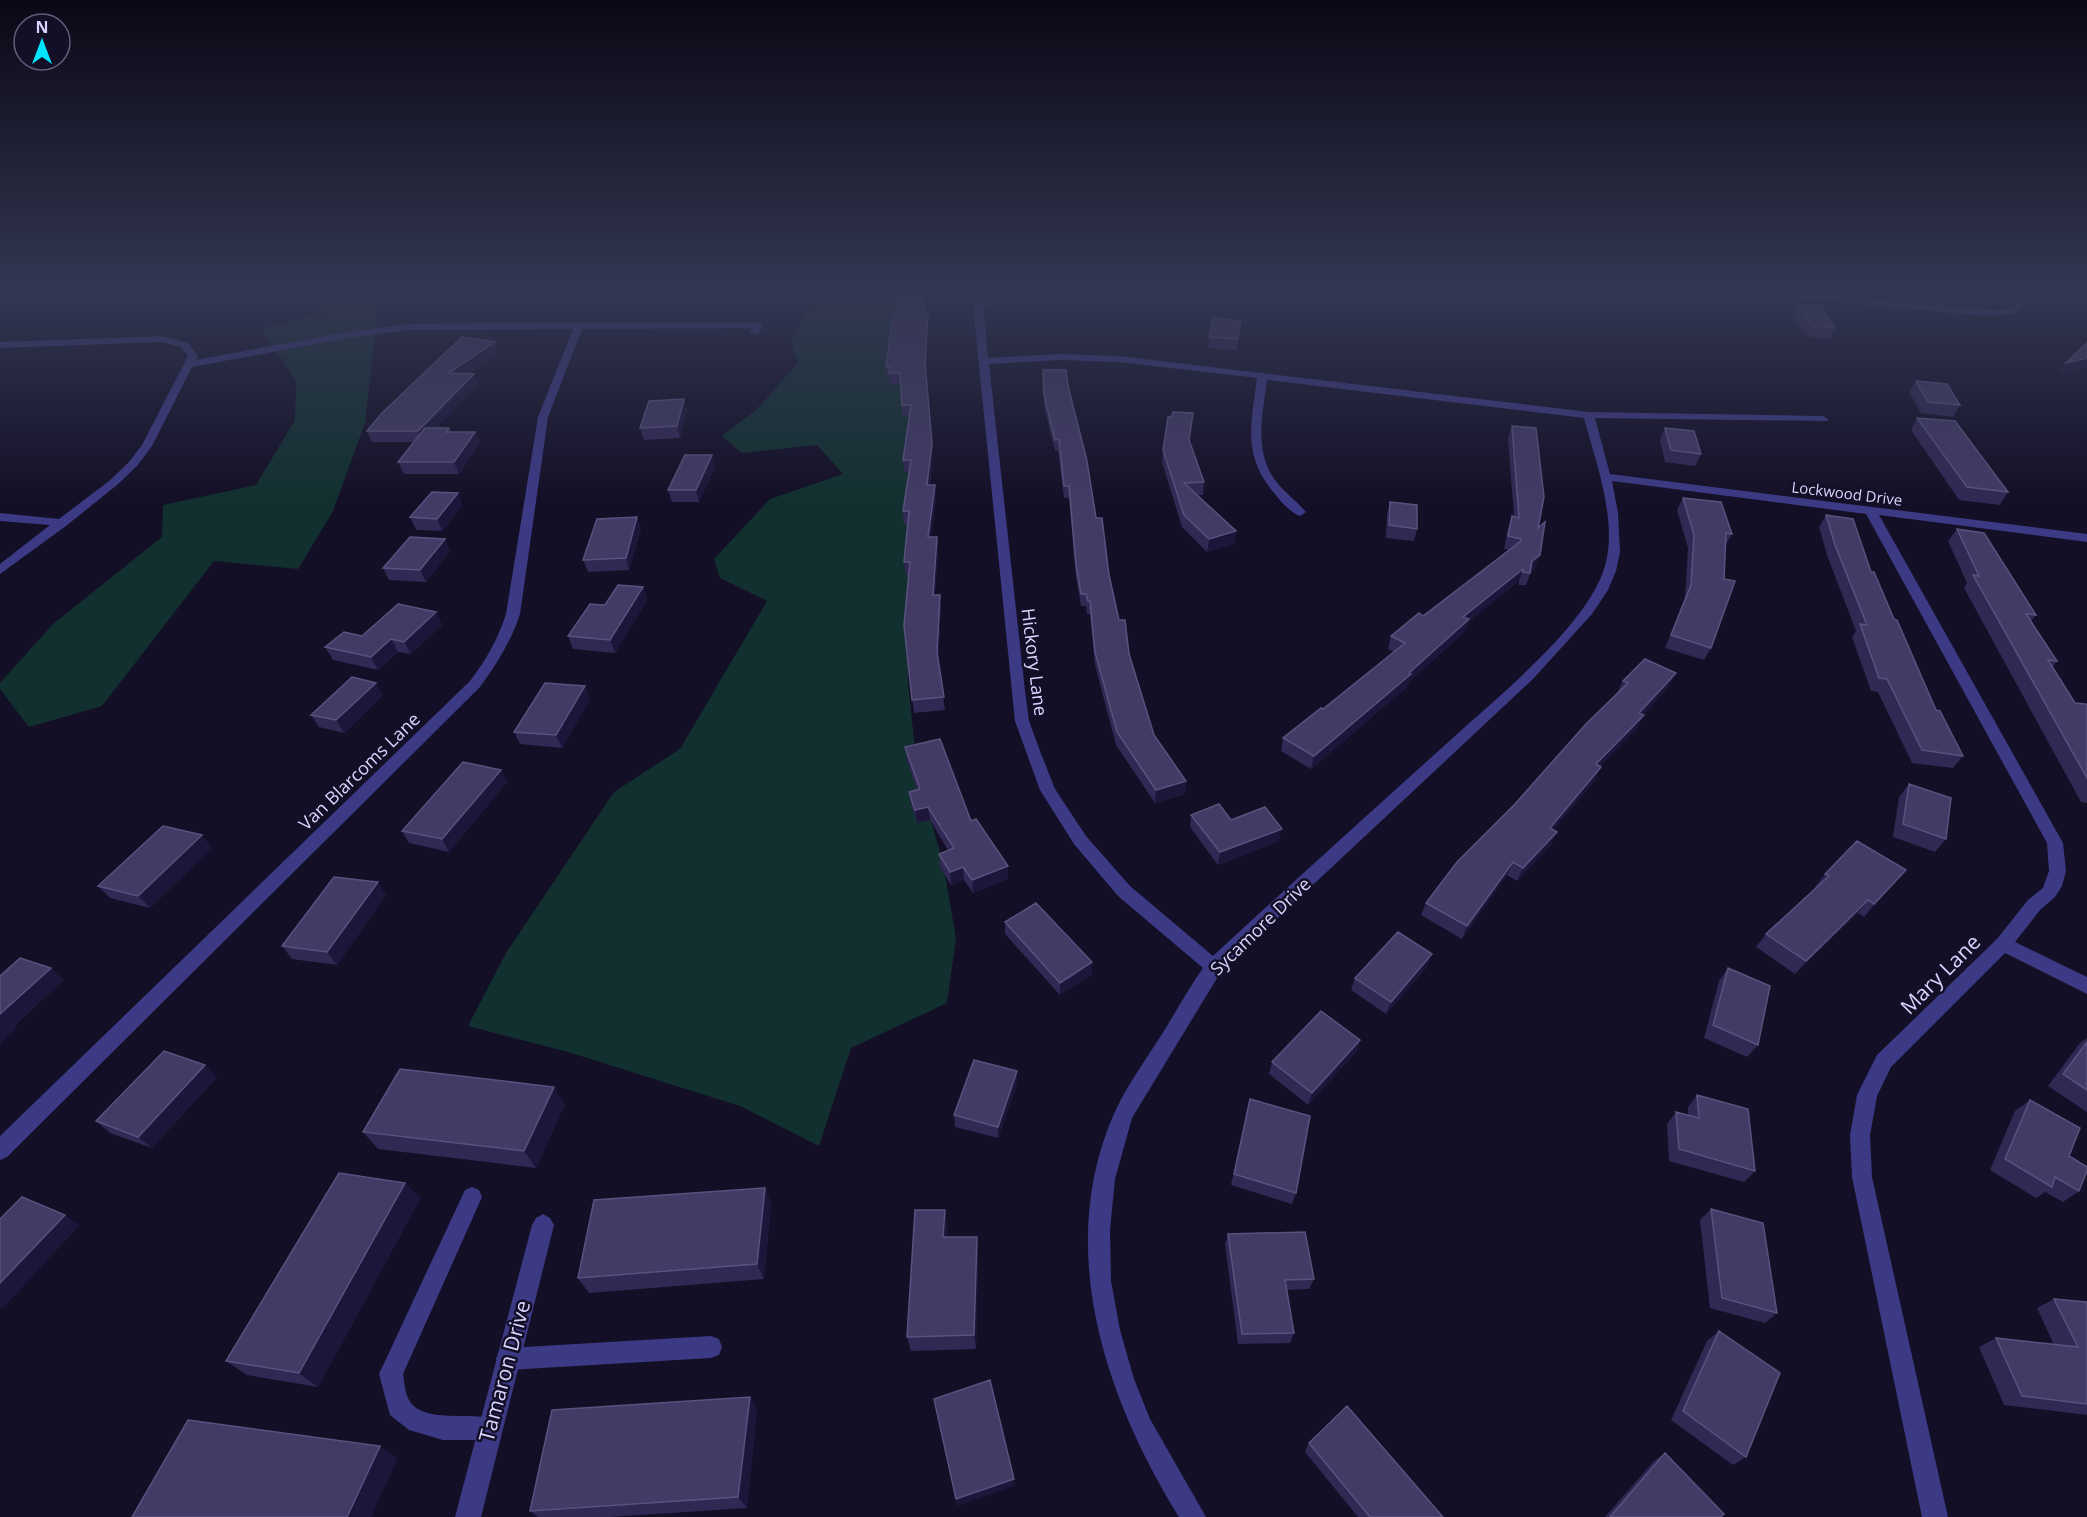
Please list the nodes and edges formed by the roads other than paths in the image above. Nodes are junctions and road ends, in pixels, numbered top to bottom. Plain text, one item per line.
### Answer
1 (192, 361) edge
2 (208, 361) edge
3 (566, 361) edge
4 (983, 361) joint
5 (989, 361) edge
6 (1123, 361) edge
7 (191, 364) junction
8 (1262, 377) junction
9 (1588, 415) junction
10 (1823, 419) dead end
11 (1604, 477) junction
12 (1870, 510) junction
13 (1300, 512) dead end
14 (0, 517) edge
15 (62, 523) junction
16 (2087, 537) edge
17 (0, 570) edge
18 (2003, 944) junction
19 (1214, 966) junction
20 (2087, 986) edge
21 (0, 1150) edge
22 (472, 1197) dead end
23 (543, 1225) dead end
24 (711, 1347) dead end
25 (507, 1359) junction
26 (489, 1428) junction
27 (468, 1517) edge
28 (1193, 1517) edge
29 (1935, 1517) edge

1 - 7 street
2 - 7 street
3 - 21 street, Van Blarcoms Lane
4 - 5 street
4 - 19 street, Hickory Lane
6 - 8 street
7 - 15 street
8 - 9 street
8 - 13 street
9 - 10 street
9 - 11 street, Sycamore Drive
11 - 12 street, Lockwood Drive
11 - 19 street, Sycamore Drive
12 - 16 street, Lockwood Drive
12 - 18 street, Mary Lane
14 - 15 street
15 - 17 street
18 - 20 street
18 - 29 street, Mary Lane
19 - 28 street, Sycamore Drive
22 - 26 street
23 - 25 street, Tamaron Drive
24 - 25 street
25 - 26 street, Tamaron Drive
26 - 27 street, Tamaron Drive

